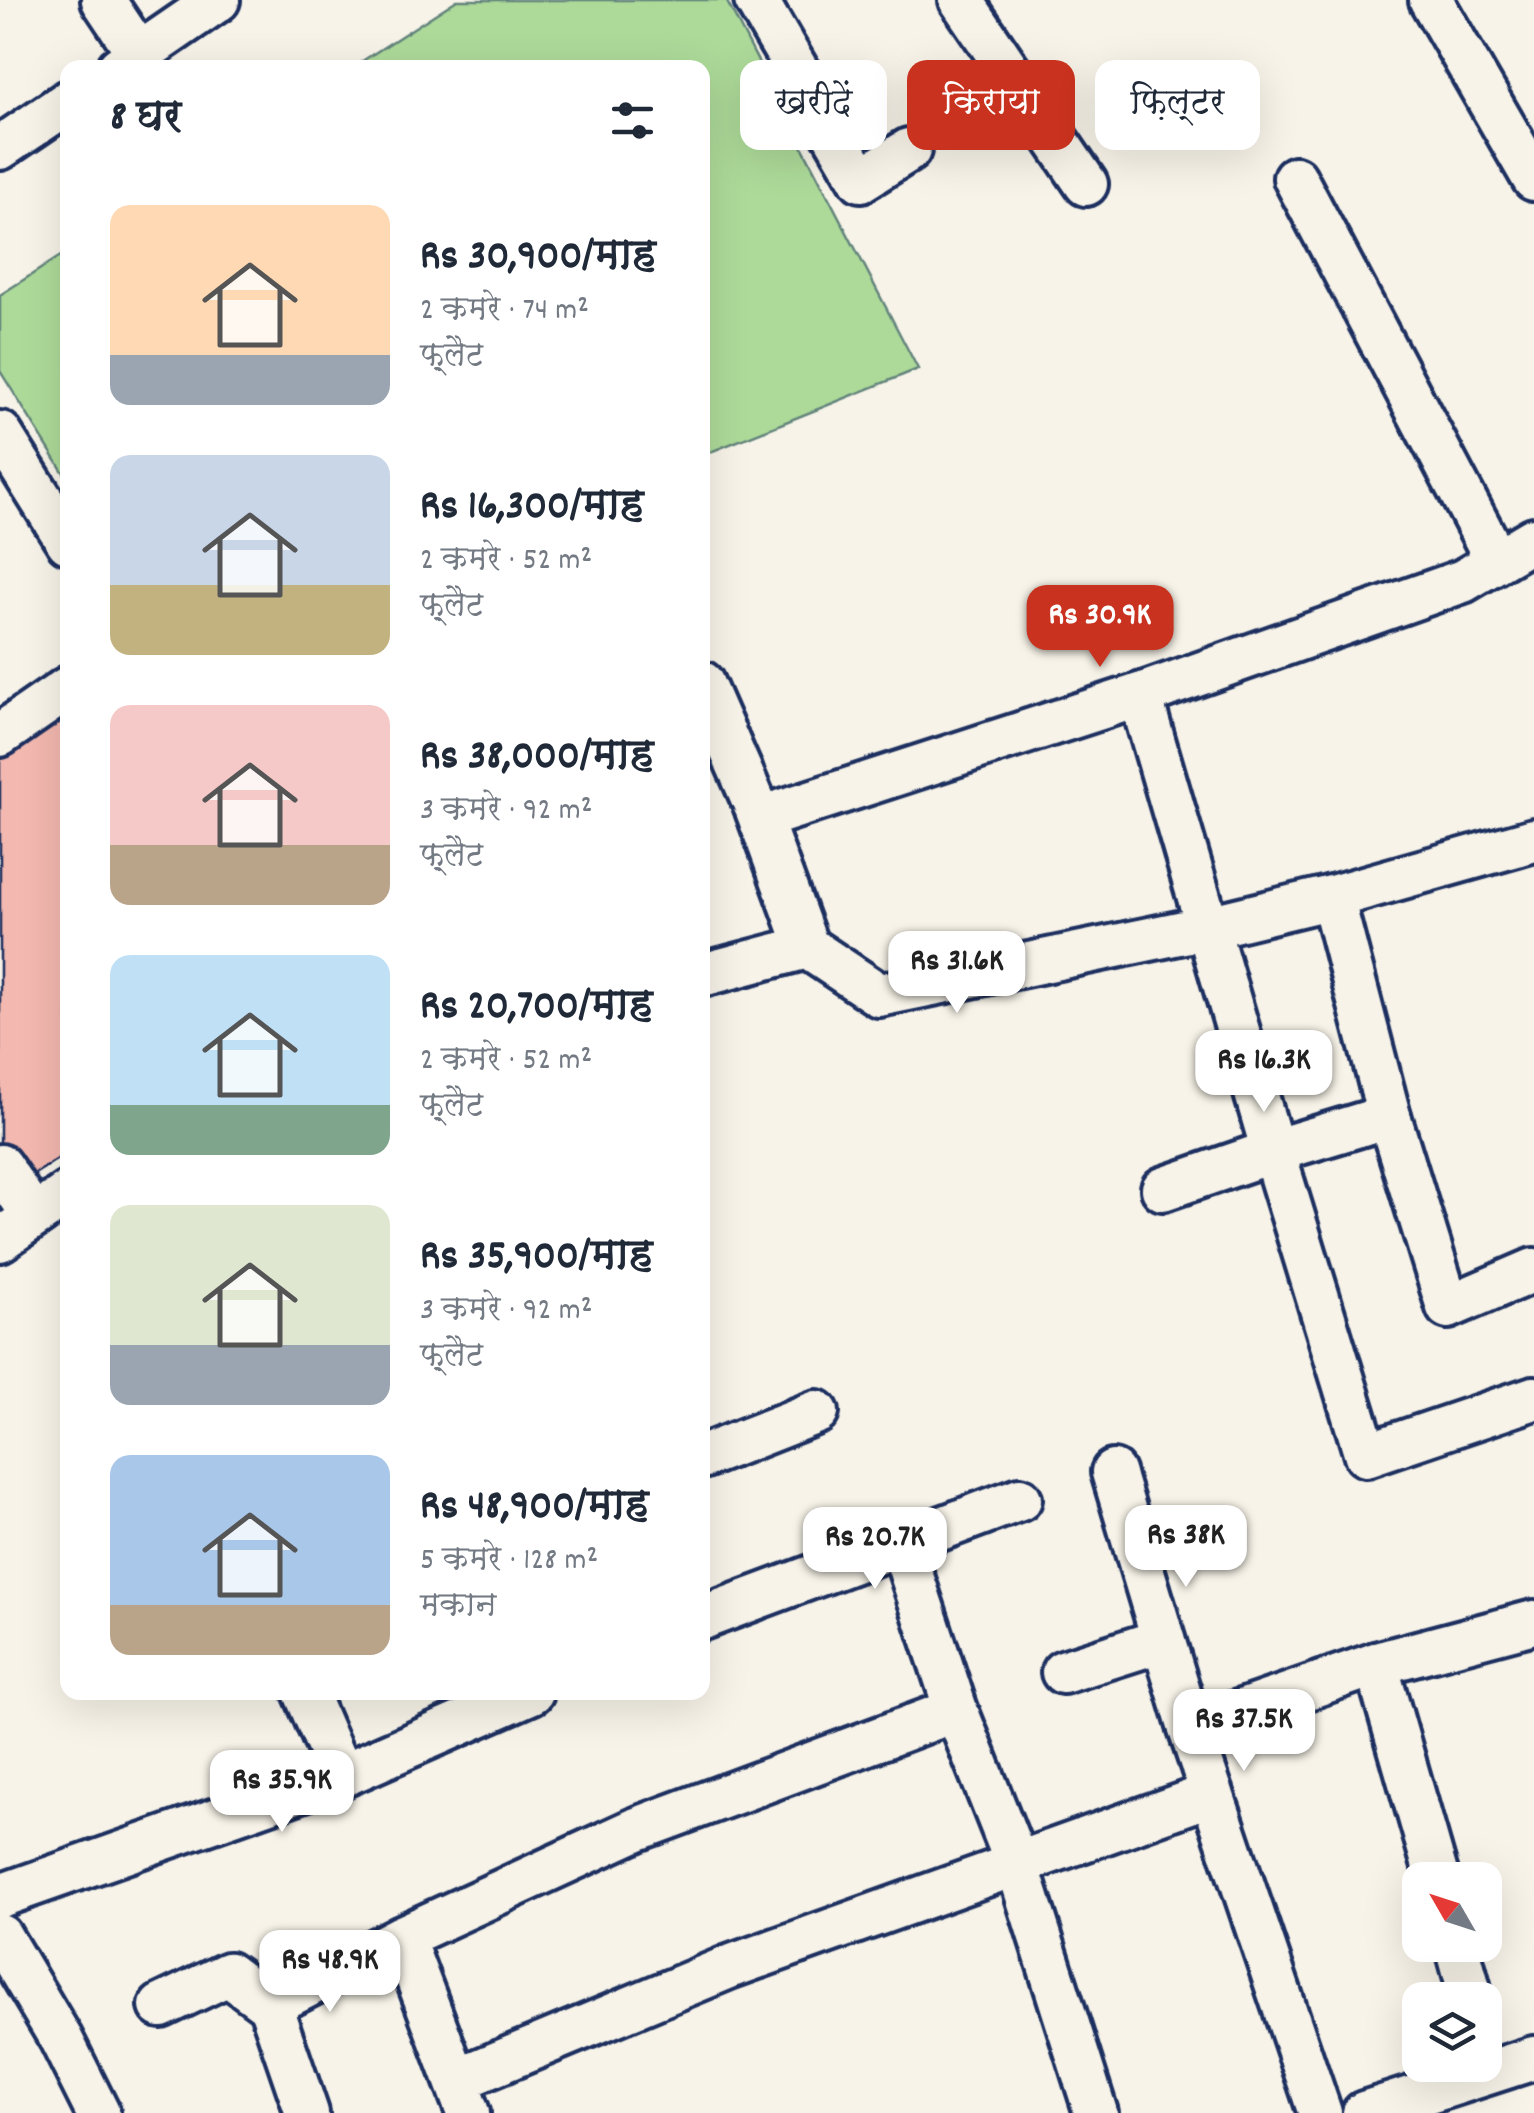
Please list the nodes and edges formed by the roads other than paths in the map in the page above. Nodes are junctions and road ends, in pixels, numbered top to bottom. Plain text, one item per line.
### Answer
1 (104, 0) edge
2 (218, 0) edge
3 (756, 0) edge
4 (960, 0) edge
5 (1432, 0) edge
6 (129, 60) edge
7 (130, 60) edge
8 (60, 107) edge
9 (0, 148) edge
10 (910, 150) dead end
11 (1295, 178) dead end
12 (1534, 179) edge
13 (1086, 184) dead end
14 (0, 433) edge
15 (60, 529) edge
16 (1534, 539) edge
17 (1496, 559) junction
18 (60, 694) edge
19 (1140, 695) junction
20 (710, 701) edge
21 (0, 735) edge
22 (757, 810) junction
23 (1534, 840) edge
24 (1332, 897) junction
25 (1208, 927) junction
26 (807, 947) junction
27 (710, 973) edge
28 (1389, 1116) junction
29 (1272, 1151) junction
30 (0, 1166) edge
31 (1163, 1189) dead end
32 (34, 1216) edge
33 (1534, 1270) edge
34 (1534, 1398) edge
35 (817, 1412) dead end
36 (710, 1455) edge
37 (1112, 1472) dead end
38 (1020, 1498) dead end
39 (900, 1543) junction
40 (710, 1615) edge
41 (1534, 1622) edge
42 (1163, 1640) junction
43 (1376, 1664) junction
44 (1063, 1672) dead end
45 (308, 1700) edge
46 (514, 1700) edge
47 (956, 1710) junction
48 (1190, 1729) junction
49 (341, 1776) junction
50 (1212, 1794) junction
51 (1433, 1862) edge
52 (1017, 1864) junction
53 (0, 1896) edge
54 (0, 1936) edge
55 (402, 1936) junction
56 (162, 2006) dead end
57 (270, 2006) junction
58 (1502, 2058) edge
59 (1534, 2058) edge
60 (1434, 2082) edge
61 (462, 2096) edge
62 (98, 2113) edge
63 (308, 2113) edge
64 (1096, 2113) edge
65 (1320, 2113) edge
66 (1364, 2113) edge

1 - 6 street
2 - 7 street
3 - 10 street
4 - 13 street
5 - 12 street
8 - 9 street
11 - 17 street
14 - 15 street
16 - 17 street
17 - 19 street
18 - 21 street
19 - 22 street
19 - 25 street
20 - 22 street
22 - 26 street
23 - 24 street
24 - 25 street
24 - 28 street
25 - 26 street
25 - 29 street
26 - 27 street
28 - 29 street
28 - 33 street
29 - 31 street
29 - 34 street
30 - 32 street
35 - 36 street
37 - 42 street
38 - 39 street
39 - 40 street
39 - 47 street
41 - 43 street
42 - 44 street
42 - 48 street
43 - 48 street
43 - 51 street
45 - 49 street
46 - 49 street
47 - 52 street
47 - 55 street
48 - 50 street
49 - 53 street
50 - 52 street
50 - 65 street
52 - 61 street
52 - 64 street
54 - 62 street
55 - 57 street
55 - 61 street
56 - 57 street
57 - 63 street
58 - 59 street
60 - 66 street

